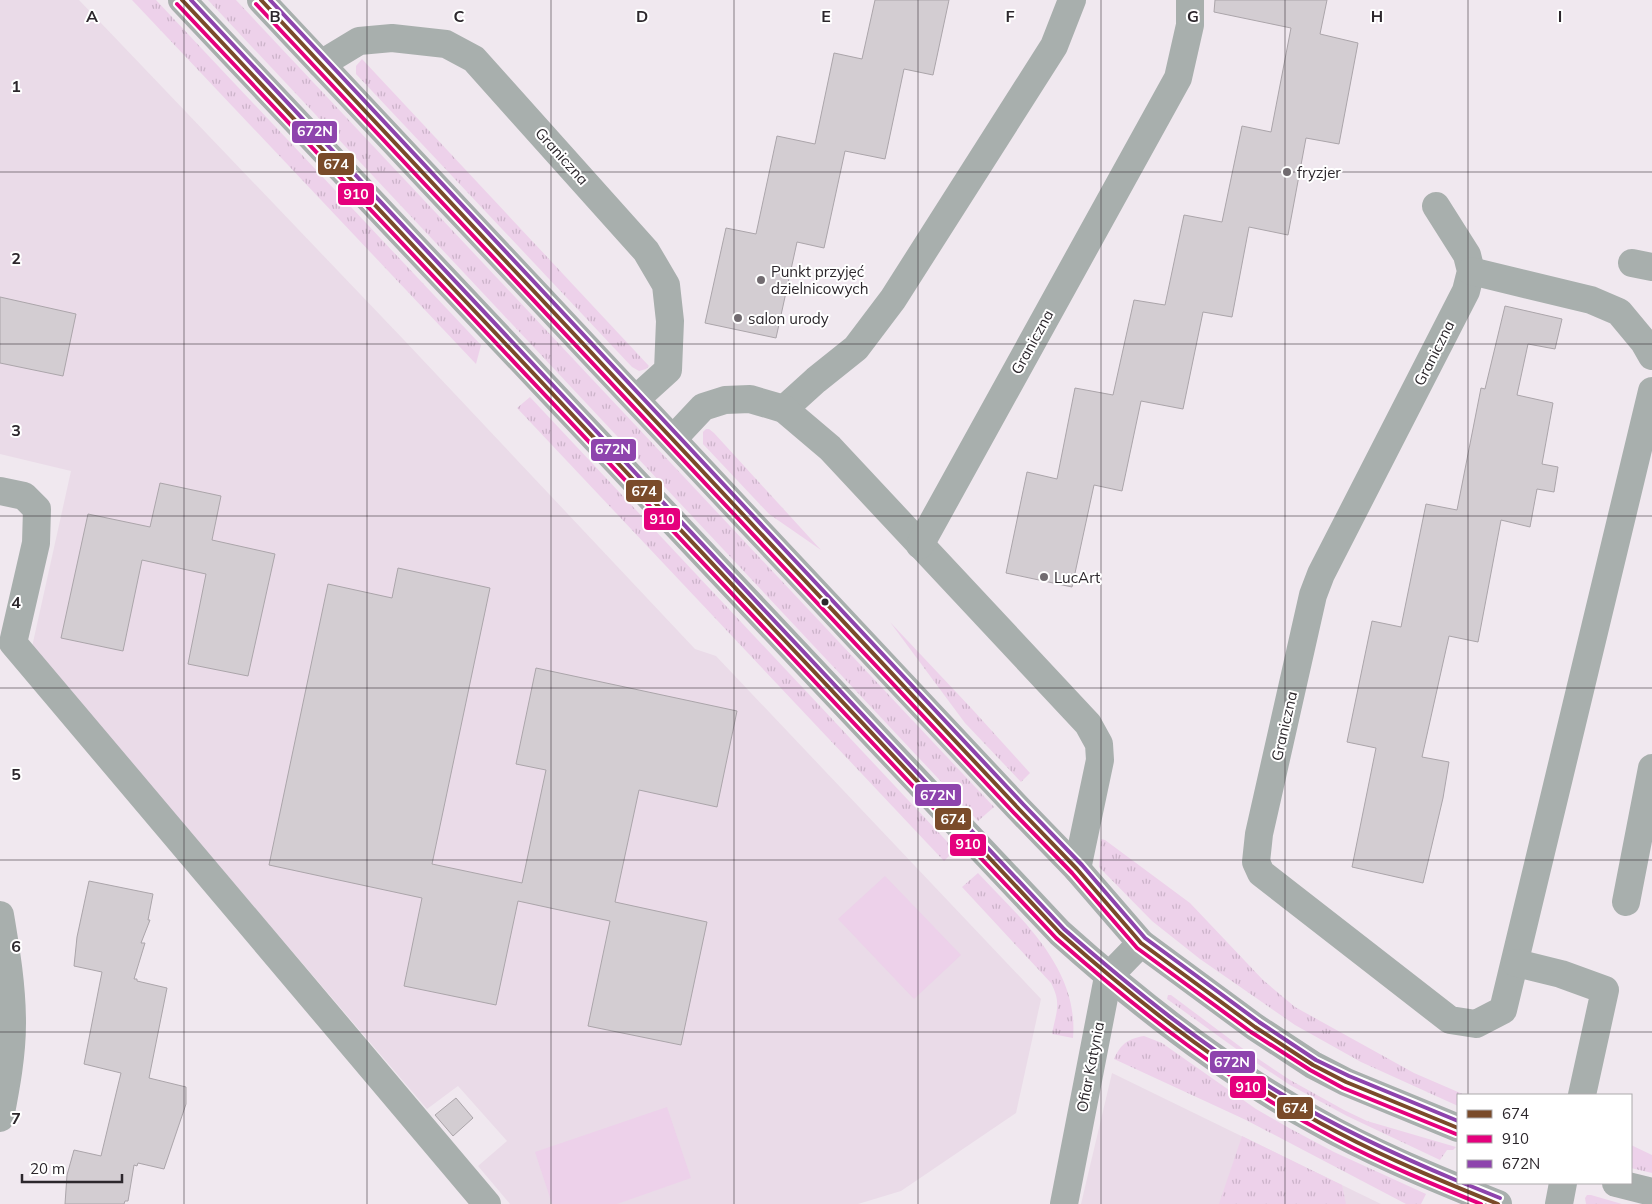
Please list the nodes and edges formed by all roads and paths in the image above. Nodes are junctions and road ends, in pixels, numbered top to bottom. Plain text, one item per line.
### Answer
1 (182, 0) edge
2 (1072, 0) edge
3 (1190, 0) edge
4 (267, 2) edge
5 (321, 64) junction
6 (1436, 206) dead end
7 (1471, 271) junction
8 (1652, 356) edge
9 (1652, 391) edge
10 (636, 399) junction
11 (784, 409) junction
12 (673, 438) junction
13 (0, 491) edge
14 (920, 545) junction
15 (1652, 768) edge
16 (1077, 869) junction
17 (1626, 902) dead end
18 (0, 915) edge
19 (1141, 943) junction
20 (1516, 963) junction
21 (1108, 977) junction
22 (1582, 1094) edge
23 (0, 1118) edge
24 (1457, 1128) edge
25 (1563, 1184) edge
26 (1620, 1184) edge
27 (1652, 1192) edge
28 (487, 1204) edge
29 (1064, 1204) edge
30 (1498, 1204) edge
31 (1559, 1204) edge

1 - 21 street
2 - 11 street
3 - 14 street, Graniczna
4 - 5 street
5 - 10 street
5 - 10 street, Graniczna
6 - 7 street
7 - 8 street
7 - 20 street, Graniczna
9 - 20 street, Graniczna
10 - 12 street
11 - 12 street
11 - 14 street
12 - 16 street
13 - 28 street
14 - 16 street
15 - 17 street
16 - 19 street
18 - 23 street
19 - 21 street
19 - 24 street
20 - 22 street
21 - 29 street, Ofiar Katynia
21 - 30 street
25 - 31 street
26 - 27 street

